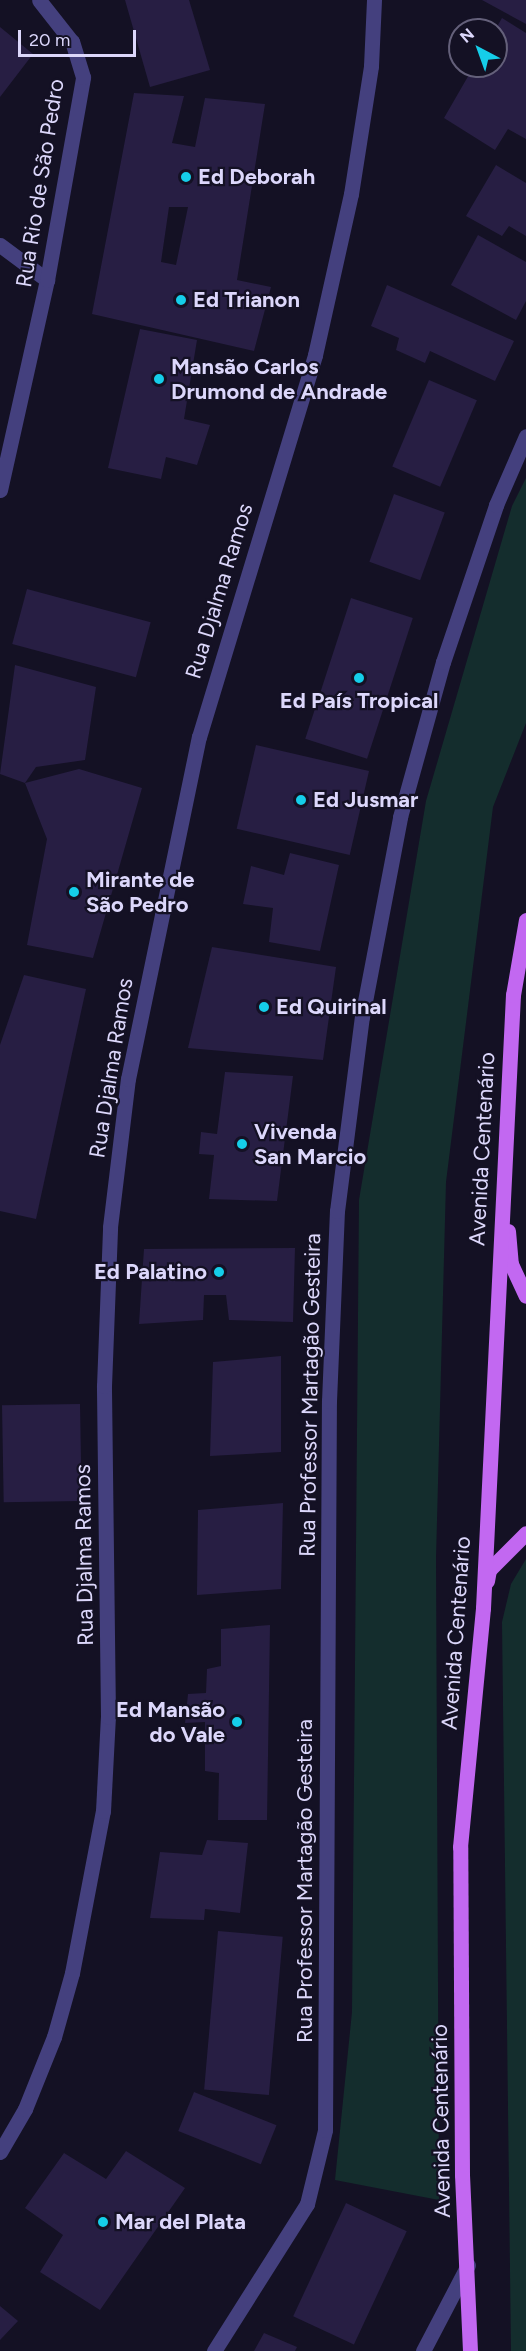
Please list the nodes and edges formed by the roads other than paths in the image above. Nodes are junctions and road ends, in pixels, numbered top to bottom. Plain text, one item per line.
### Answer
1 (39, 0) edge
2 (375, 0) edge
3 (0, 245) edge
4 (47, 280) junction
5 (526, 436) edge
6 (0, 490) edge
7 (526, 920) edge
8 (503, 1180) junction
9 (526, 1296) edge
10 (526, 1533) edge
11 (483, 1608) junction
12 (0, 2152) edge
13 (469, 2262) junction
14 (214, 2351) edge
15 (423, 2351) edge
16 (470, 2351) edge

1 - 4 street, Rua Rio de São Pedro
2 - 12 street, Rua Djalma Ramos
3 - 4 street
4 - 6 street, Rua Rio de São Pedro
5 - 14 street, Rua Professor Martagão Gesteira
7 - 8 main road, Avenida Centenário
8 - 9 main road
8 - 11 main road, Avenida Centenário
10 - 11 main road
11 - 13 main road, Avenida Centenário
13 - 15 street
13 - 16 main road, Avenida Centenário

